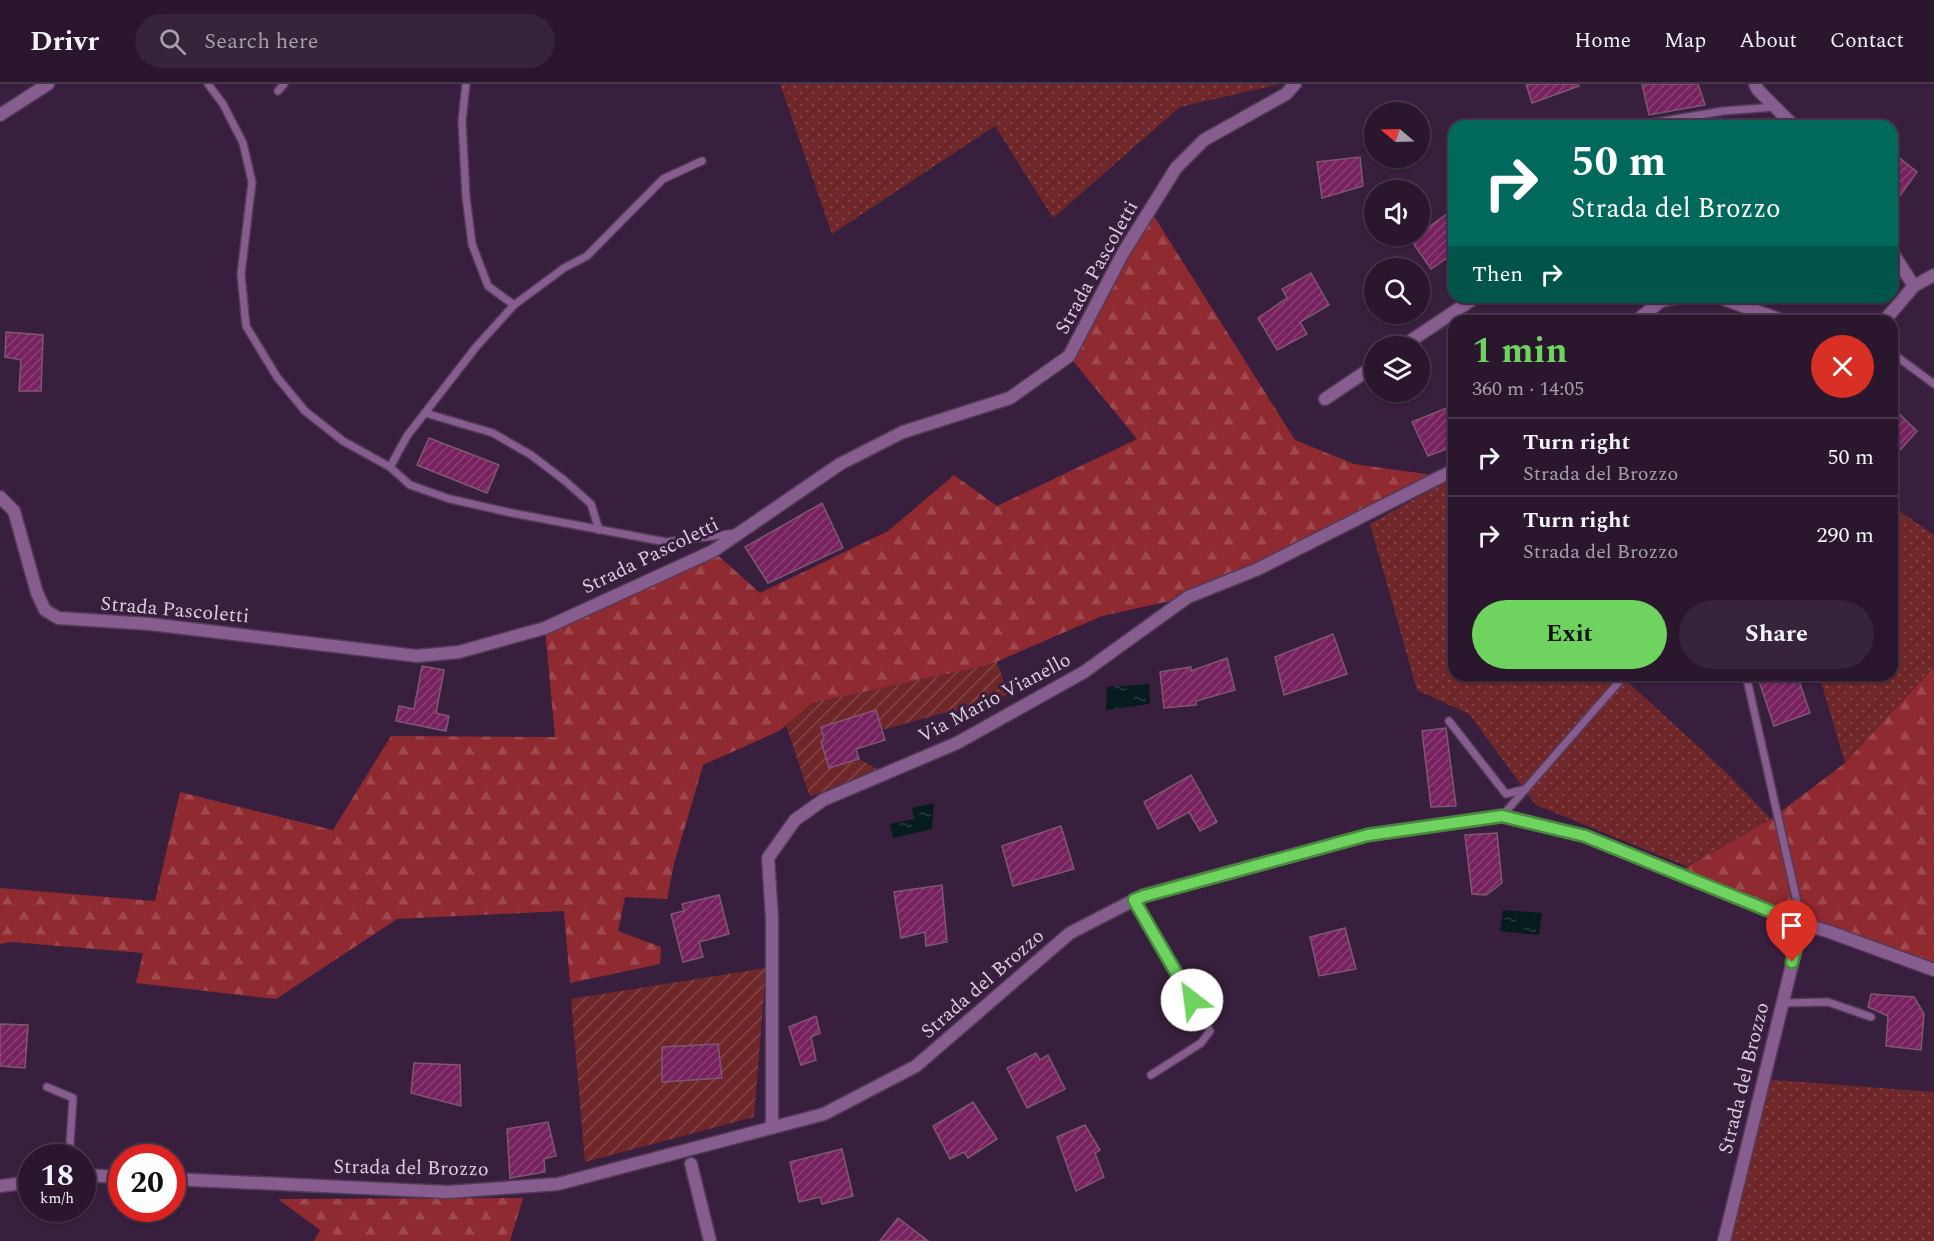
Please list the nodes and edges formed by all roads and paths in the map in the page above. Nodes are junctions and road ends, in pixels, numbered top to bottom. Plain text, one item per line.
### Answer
1 (48, 84) edge
2 (208, 84) edge
3 (284, 84) edge
4 (466, 84) edge
5 (1295, 84) edge
6 (1755, 84) edge
7 (278, 91) dead end
8 (1774, 107) junction
9 (0, 115) edge
10 (1670, 120) edge
11 (1788, 120) edge
12 (702, 161) dead end
13 (1898, 261) edge
14 (1934, 275) edge
15 (1914, 286) junction
16 (1467, 303) edge
17 (1658, 303) edge
18 (1734, 303) edge
19 (514, 305) junction
20 (1449, 315) edge
21 (1644, 315) edge
22 (1768, 315) edge
23 (1889, 315) edge
24 (1448, 316) edge
25 (1418, 336) edge
26 (1898, 357) edge
27 (1364, 373) edge
28 (1934, 384) edge
29 (1325, 399) dead end
30 (425, 413) junction
31 (390, 467) junction
32 (1448, 473) edge
33 (0, 497) edge
34 (599, 530) junction
35 (739, 533) junction
36 (1620, 681) edge
37 (1747, 681) edge
38 (1449, 721) dead end
39 (1528, 788) junction
40 (1502, 816) junction
41 (1134, 900) junction
42 (1802, 924) junction
43 (1934, 970) edge
44 (1781, 1004) junction
45 (1871, 1017) dead end
46 (1151, 1075) dead end
47 (47, 1086) dead end
48 (772, 1128) junction
49 (70, 1144) edge
50 (692, 1164) dead end
51 (186, 1180) edge
52 (18, 1184) edge
53 (0, 1186) edge
54 (710, 1241) edge
55 (1724, 1241) edge

1 - 9 street
2 - 31 lane
3 - 7 lane
4 - 19 lane
5 - 35 street, Strada Pascoletti
6 - 8 street
8 - 10 lane
8 - 11 street
12 - 19 lane
13 - 15 street
14 - 15 street
15 - 23 street
16 - 20 street
17 - 21 street
18 - 22 street
19 - 30 lane
24 - 25 street
26 - 28 lane
27 - 29 street
30 - 31 lane
30 - 34 lane
31 - 34 lane
32 - 48 street, Via Mario Vianello
33 - 35 street, Strada Pascoletti
34 - 35 lane
36 - 39 lane
37 - 42 lane
38 - 39 lane
39 - 40 lane
40 - 41 street, Strada del Brozzo
40 - 42 street, Strada del Brozzo
41 - 46 lane
41 - 48 street, Strada del Brozzo
42 - 43 street, Strada del Brozzo
42 - 44 street, Strada del Brozzo
44 - 45 lane
44 - 55 street, Strada del Brozzo
47 - 49 lane
48 - 51 street, Strada del Brozzo
50 - 54 street
52 - 53 street

